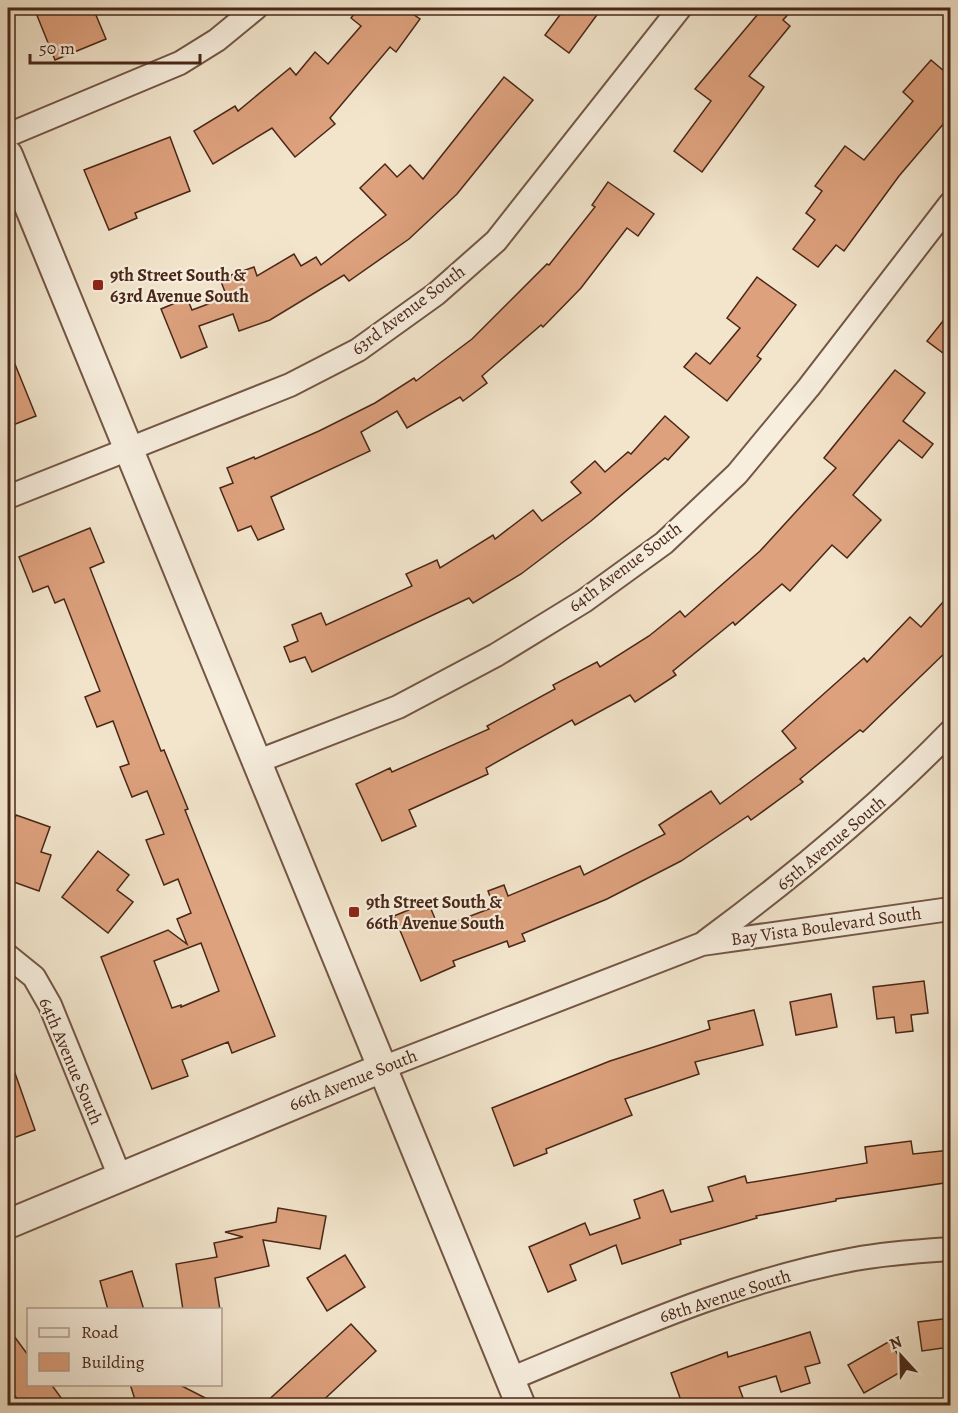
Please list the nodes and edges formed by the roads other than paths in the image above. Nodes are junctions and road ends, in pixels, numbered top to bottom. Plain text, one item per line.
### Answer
1 (256, 8) edge
2 (680, 8) edge
3 (8, 135) edge
4 (8, 155) edge
5 (951, 204) edge
6 (129, 451) junction
7 (8, 497) edge
8 (951, 732) edge
9 (256, 762) junction
10 (951, 909) edge
11 (702, 944) junction
12 (8, 956) edge
13 (382, 1068) junction
14 (120, 1177) junction
15 (8, 1224) edge
16 (951, 1249) edge
17 (510, 1379) junction
18 (521, 1406) edge

1 - 3 street
2 - 6 street, 63rd Avenue South
4 - 6 street
5 - 9 street, 64th Avenue South
6 - 7 street, 63rd Avenue South
6 - 9 street
8 - 11 street, 65th Avenue South
9 - 13 street
10 - 11 street, Bay Vista Boulevard South
11 - 13 street, 66th Avenue South
12 - 14 street, 64th Avenue South
13 - 14 street, 66th Avenue South
13 - 17 street
14 - 15 street, 66th Avenue South
16 - 17 street, 68th Avenue South
17 - 18 street

